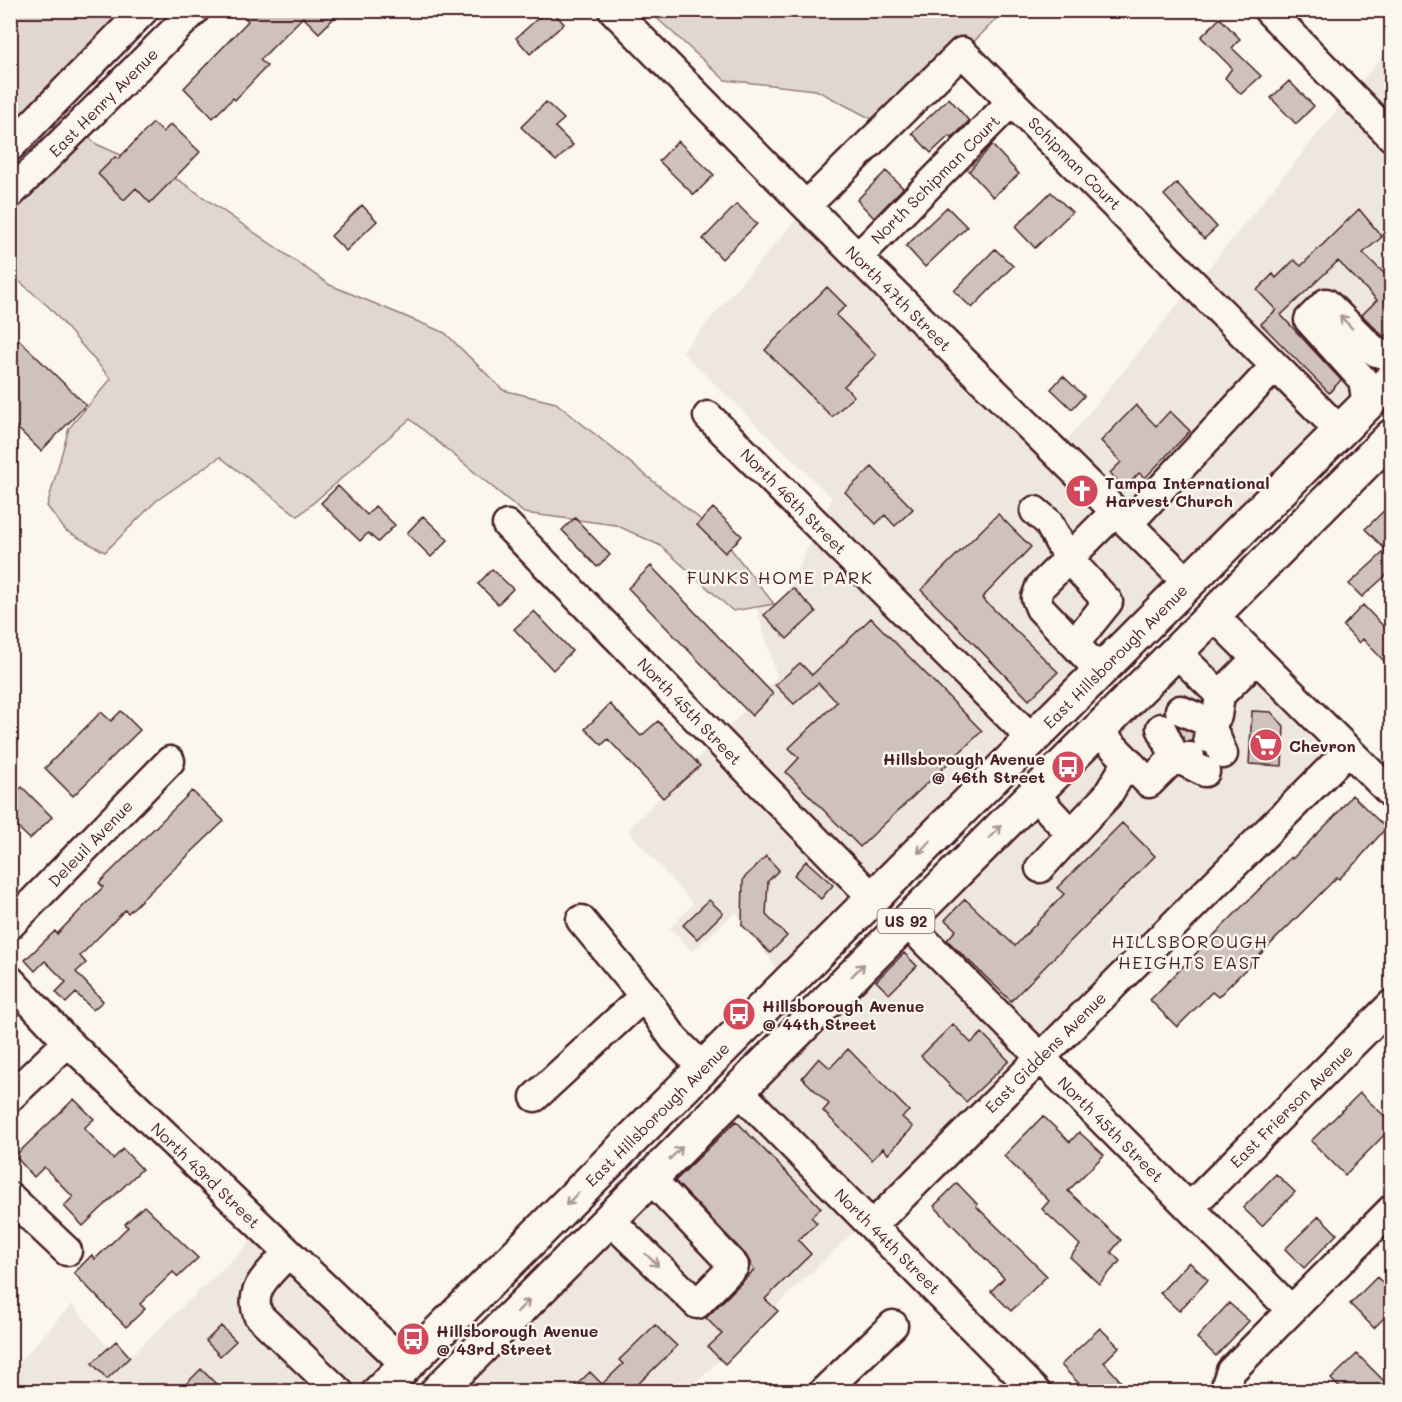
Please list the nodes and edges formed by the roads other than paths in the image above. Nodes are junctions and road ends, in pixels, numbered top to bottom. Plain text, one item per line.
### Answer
1 (144, 10) edge
2 (195, 10) edge
3 (613, 10) edge
4 (1268, 10) edge
5 (1012, 101) junction
6 (1392, 137) edge
7 (10, 147) edge
8 (10, 194) edge
9 (806, 206) junction
10 (858, 257) junction
11 (1392, 356) edge
12 (1275, 366) junction
13 (1392, 379) edge
14 (1367, 404) junction
15 (708, 416) dead end
16 (1341, 432) junction
17 (1391, 438) edge
18 (1035, 511) dead end
19 (1122, 517) junction
20 (507, 525) dead end
21 (1068, 558) junction
22 (1188, 583) junction
23 (1213, 615) junction
24 (1075, 644) junction
25 (1176, 652) junction
26 (1256, 659) junction
27 (1100, 671) junction
28 (1220, 695) junction
29 (1098, 731) junction
30 (1032, 739) junction
31 (1347, 752) junction
32 (170, 761) dead end
33 (1128, 762) junction
34 (1034, 794) junction
35 (1392, 794) edge
36 (1071, 834) junction
37 (1040, 868) dead end
38 (873, 898) junction
39 (581, 920) dead end
40 (906, 922) junction
41 (10, 925) edge
42 (10, 980) edge
43 (644, 996) junction
44 (1392, 1004) edge
45 (68, 1042) junction
46 (1040, 1057) junction
47 (703, 1068) junction
48 (739, 1090) junction
49 (10, 1097) edge
50 (535, 1097) dead end
51 (651, 1179) junction
52 (10, 1197) edge
53 (1190, 1208) junction
54 (1392, 1209) edge
55 (610, 1220) junction
56 (873, 1225) junction
57 (67, 1251) dead end
58 (288, 1253) junction
59 (1291, 1310) junction
60 (449, 1322) junction
61 (892, 1325) dead end
62 (405, 1378) edge
63 (1019, 1386) edge
64 (339, 1392) edge
65 (380, 1392) edge
66 (435, 1392) edge
67 (823, 1392) edge
68 (1229, 1392) edge

1 - 7 street
2 - 8 street, East Henry Avenue
3 - 9 street, North 47th Street
4 - 6 street
5 - 9 street, Schipman Court
5 - 10 street, North Schipman Court
5 - 12 street, Schipman Court
9 - 10 street, North 47th Street
10 - 19 street, North 47th Street
11 -> 14 street
12 - 16 street, Schipman Court
12 - 19 street
13 - 14 main road, East Hillsborough Avenue / US 92
14 - 16 main road, East Hillsborough Avenue / US 92
15 - 30 street, North 46th Street
16 - 22 main road, East Hillsborough Avenue / US 92
16 - 23 main road
17 - 23 main road, US 92
18 - 21 street
19 - 21 street
19 - 22 street, North 47th Street
20 - 38 street, North 45th Street
21 - 24 street
21 - 24 street
22 - 27 main road, East Hillsborough Avenue / US 92
22 - 29 main road
23 - 25 main road, US 92
23 - 26 street
24 - 27 street
25 - 28 street
25 - 29 main road, US 92
26 - 28 street
26 - 31 street
27 - 30 main road, East Hillsborough Avenue / US 92
28 - 33 street
29 - 33 street
29 - 34 main road, US 92
30 -> 38 main road, East Hillsborough Avenue / US 92
31 - 35 street
31 - 46 street, East Giddens Avenue
32 - 41 street, Deleuil Avenue
33 - 36 street
34 - 36 street
40 -> 34 main road, US 92
36 - 37 street
38 - 47 main road, East Hillsborough Avenue / US 92
39 - 43 street
40 - 46 street, North 45th Street
48 -> 40 main road, US 92
42 - 45 street, North 43rd Street
43 - 47 street
43 - 50 street
44 - 53 street, East Frierson Avenue
45 - 49 street
45 - 58 street, North 43rd Street
46 - 53 street, North 45th Street
46 - 56 street, East Giddens Avenue
47 -> 60 main road, East Hillsborough Avenue / US 92
51 -> 48 main road, US 92
48 - 56 street, North 44th Street
51 - 55 main road, US 92
55 -> 51 street
52 - 57 street
53 - 59 street, North 45th Street
54 - 59 street
66 -> 55 main road, US 92
56 - 63 street, North 44th Street
58 - 62 street, North 43rd Street
58 - 64 street
59 - 68 street
60 - 62 main road, East Hillsborough Avenue / US 92
60 - 66 main road
61 - 67 street
62 - 65 main road, East Hillsborough Avenue / US 92

